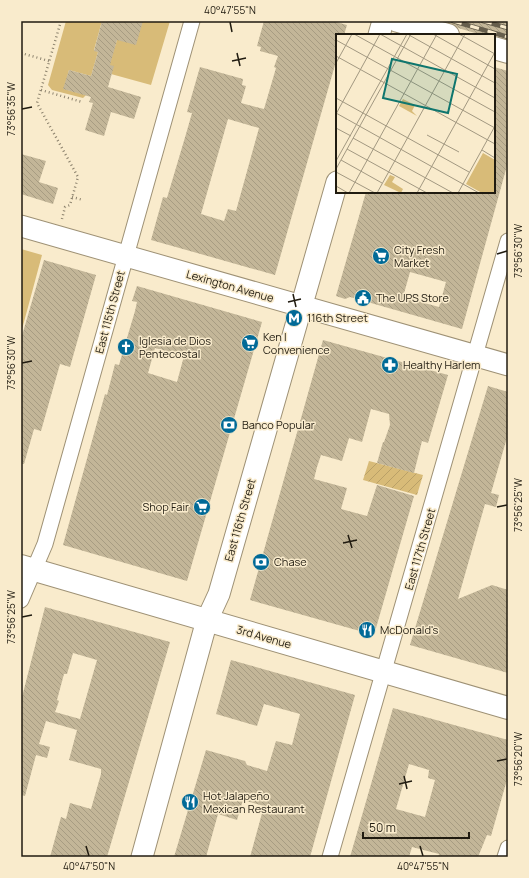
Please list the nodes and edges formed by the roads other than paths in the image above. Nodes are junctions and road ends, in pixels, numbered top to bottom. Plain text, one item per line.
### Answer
1 (192, 21) edge
2 (383, 21) edge
3 (398, 21) edge
4 (379, 34) edge
5 (444, 34) edge
6 (495, 48) edge
7 (508, 52) edge
8 (336, 185) edge
9 (21, 226) edge
10 (508, 241) edge
11 (125, 256) junction
12 (301, 307) junction
13 (476, 356) junction
14 (508, 365) edge
15 (27, 568) edge
16 (21, 600) edge
17 (207, 620) junction
18 (384, 672) junction
19 (508, 708) edge
20 (508, 848) edge
21 (142, 857) edge
22 (330, 857) edge
23 (506, 857) edge

1 - 11 street, East 115th Street
2 - 4 street
3 - 5 main road
6 - 7 main road
8 - 12 street, East 116th Street
9 - 11 street, Lexington Avenue
10 - 13 street, East 117th Street
11 - 12 street, Lexington Avenue
11 - 15 street, East 115th Street
12 - 13 street, Lexington Avenue
12 - 17 street, East 116th Street
13 - 14 street, Lexington Avenue
13 - 18 street, East 117th Street
15 - 16 street, East 115th Street
15 - 17 main road, 3rd Avenue
17 - 18 main road, 3rd Avenue
17 - 21 street, East 116th Street
18 - 19 main road, 3rd Avenue
18 - 22 street, East 117th Street
20 - 23 street

